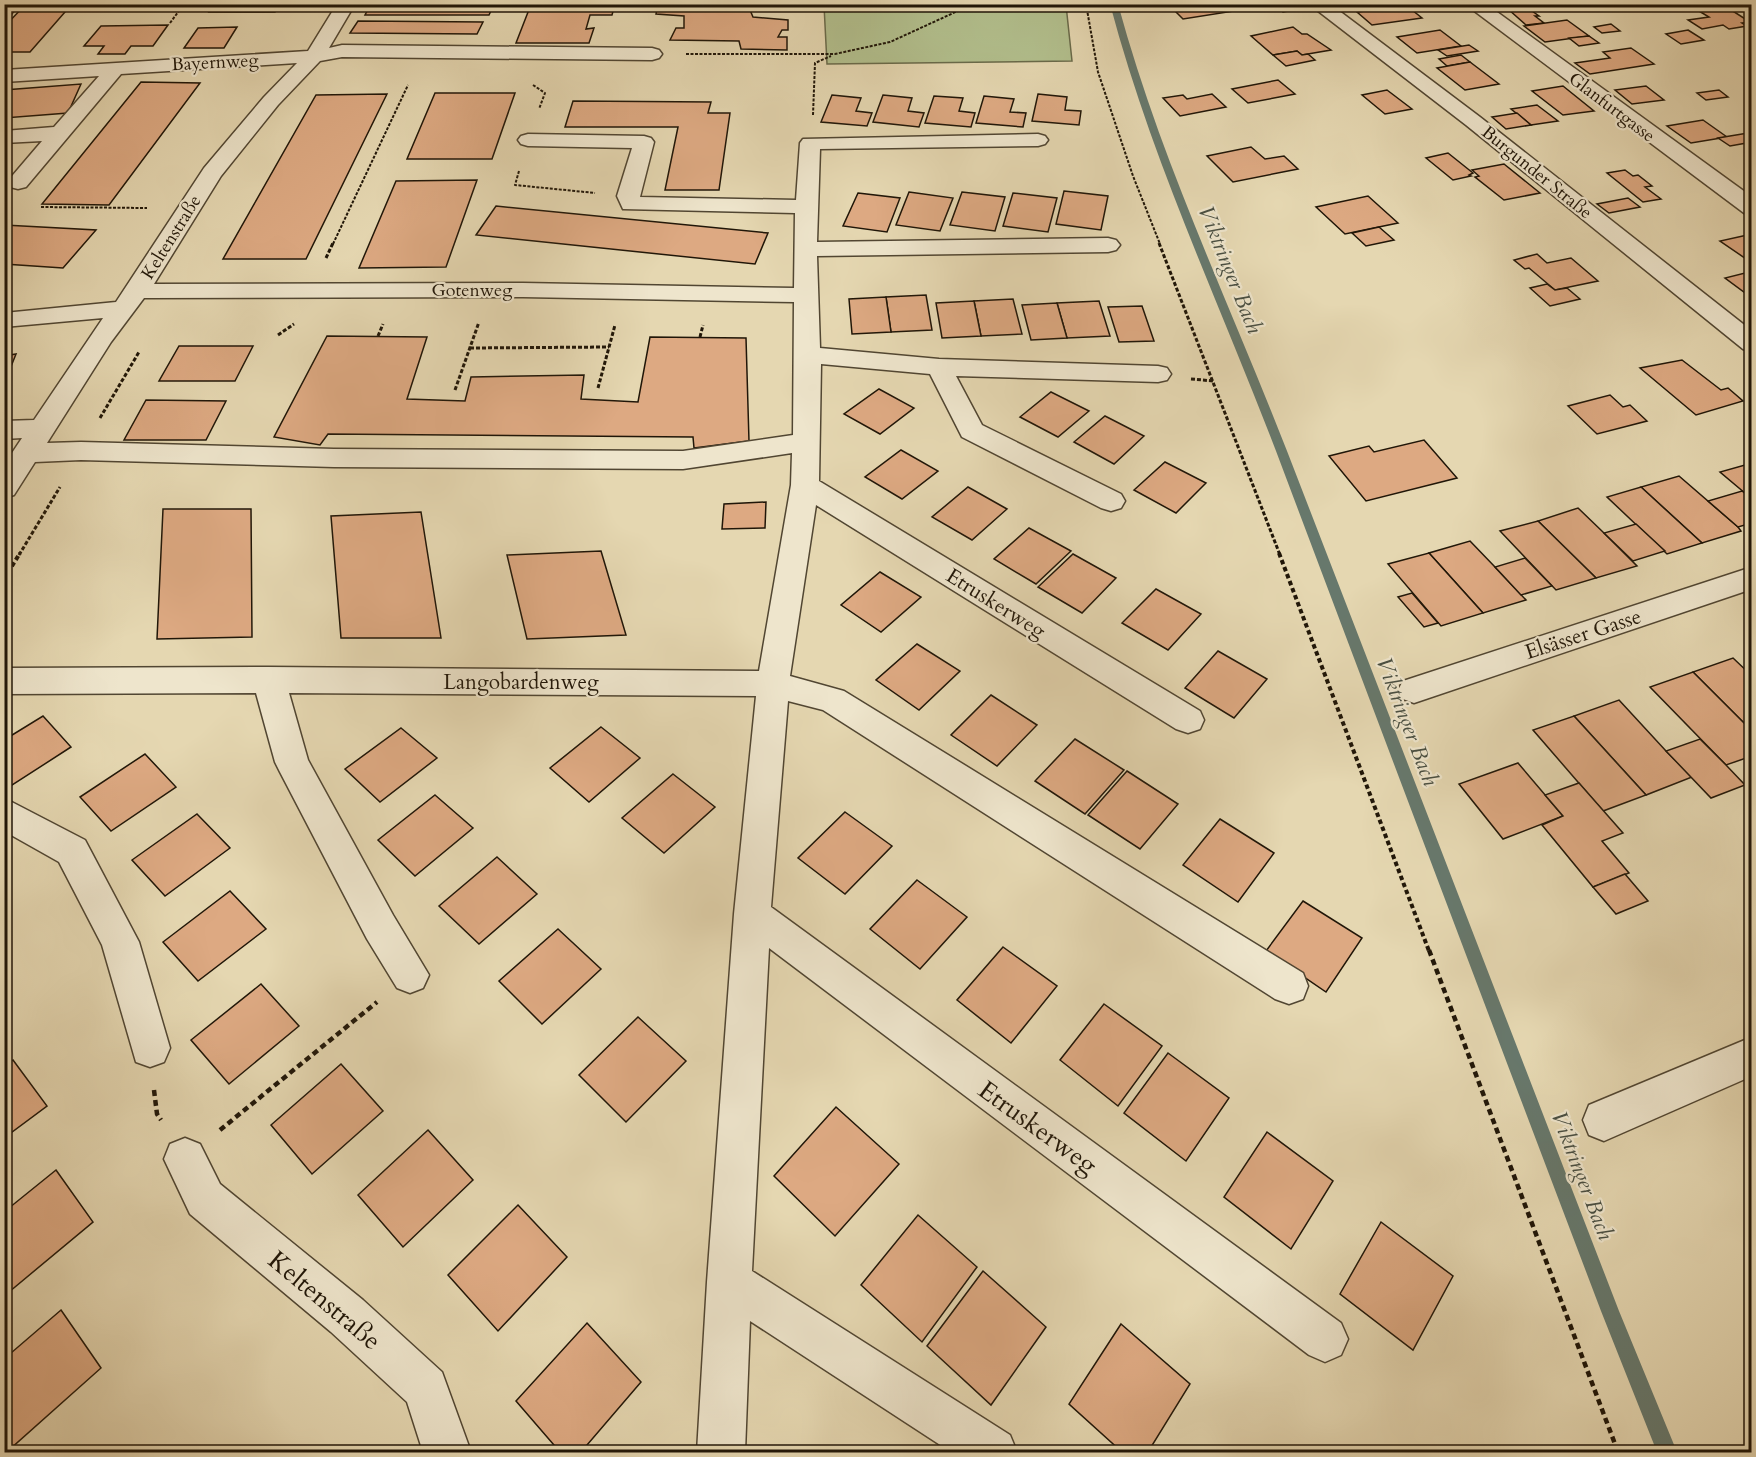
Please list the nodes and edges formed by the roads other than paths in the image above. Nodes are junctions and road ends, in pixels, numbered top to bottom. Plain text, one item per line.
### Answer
1 (11, 4) edge
2 (346, 4) edge
3 (1318, 4) edge
4 (1474, 4) edge
5 (1745, 4) edge
6 (1752, 9) edge
7 (4, 11) edge
8 (652, 54) road end
9 (314, 56) junction
10 (117, 67) junction
11 (4, 76) edge
12 (61, 133) junction
13 (4, 137) edge
14 (528, 140) road end
15 (1038, 140) dead end
16 (18, 183) road end
17 (807, 207) junction
18 (1752, 208) edge
19 (1108, 245) dead end
20 (805, 249) junction
21 (807, 295) junction
22 (130, 300) junction
23 (4, 320) edge
24 (1752, 344) edge
25 (808, 356) junction
26 (939, 367) junction
27 (1158, 374) dead end
28 (42, 429) junction
29 (4, 430) edge
30 (806, 442) junction
31 (27, 453) junction
32 (805, 485) junction
33 (4, 488) edge
34 (1111, 501) dead end
35 (1752, 578) edge
36 (269, 680) junction
37 (4, 681) edge
38 (773, 684) junction
39 (1414, 690) dead end
40 (1188, 720) dead end
41 (4, 813) edge
42 (752, 914) junction
43 (410, 975) road end
44 (1289, 986) dead end
45 (150, 1048) road end
46 (1752, 1056) edge
47 (1604, 1120) dead end
48 (185, 1159) road end
49 (729, 1282) junction
50 (1325, 1339) dead end
51 (447, 1452) edge
52 (721, 1452) edge
53 (993, 1452) edge

1 - 7 street
2 - 9 street, Keltenstraße
3 - 24 street, Burgunder Straße
4 - 18 street, Glanfurtgasse
5 - 6 street
8 - 9 street
9 - 10 street, Bayernweg
9 - 22 street, Keltenstraße
10 - 11 street, Bayernweg
10 - 12 street
12 - 13 street
12 - 16 street
14 - 17 street
15 - 17 street
17 - 20 street
19 - 20 street
20 - 21 street
21 - 22 street, Gotenweg
21 - 25 street
22 - 23 street, Gotenweg
22 - 28 street, Keltenstraße
25 - 26 street
25 - 30 street
26 - 27 street
26 - 34 street
28 - 29 street
28 - 31 street, Keltenstraße
30 - 31 street
30 - 32 street
31 - 33 street, Keltenstraße
32 - 38 street
32 - 40 street, Etruskerweg
35 - 39 street, Elsässer Gasse
36 - 37 street, Langobardenweg
36 - 38 street, Langobardenweg
36 - 43 street
38 - 42 street
38 - 44 street
41 - 45 street
42 - 49 street
42 - 50 street, Etruskerweg
46 - 47 street
48 - 51 street, Keltenstraße
49 - 52 street
49 - 53 street

